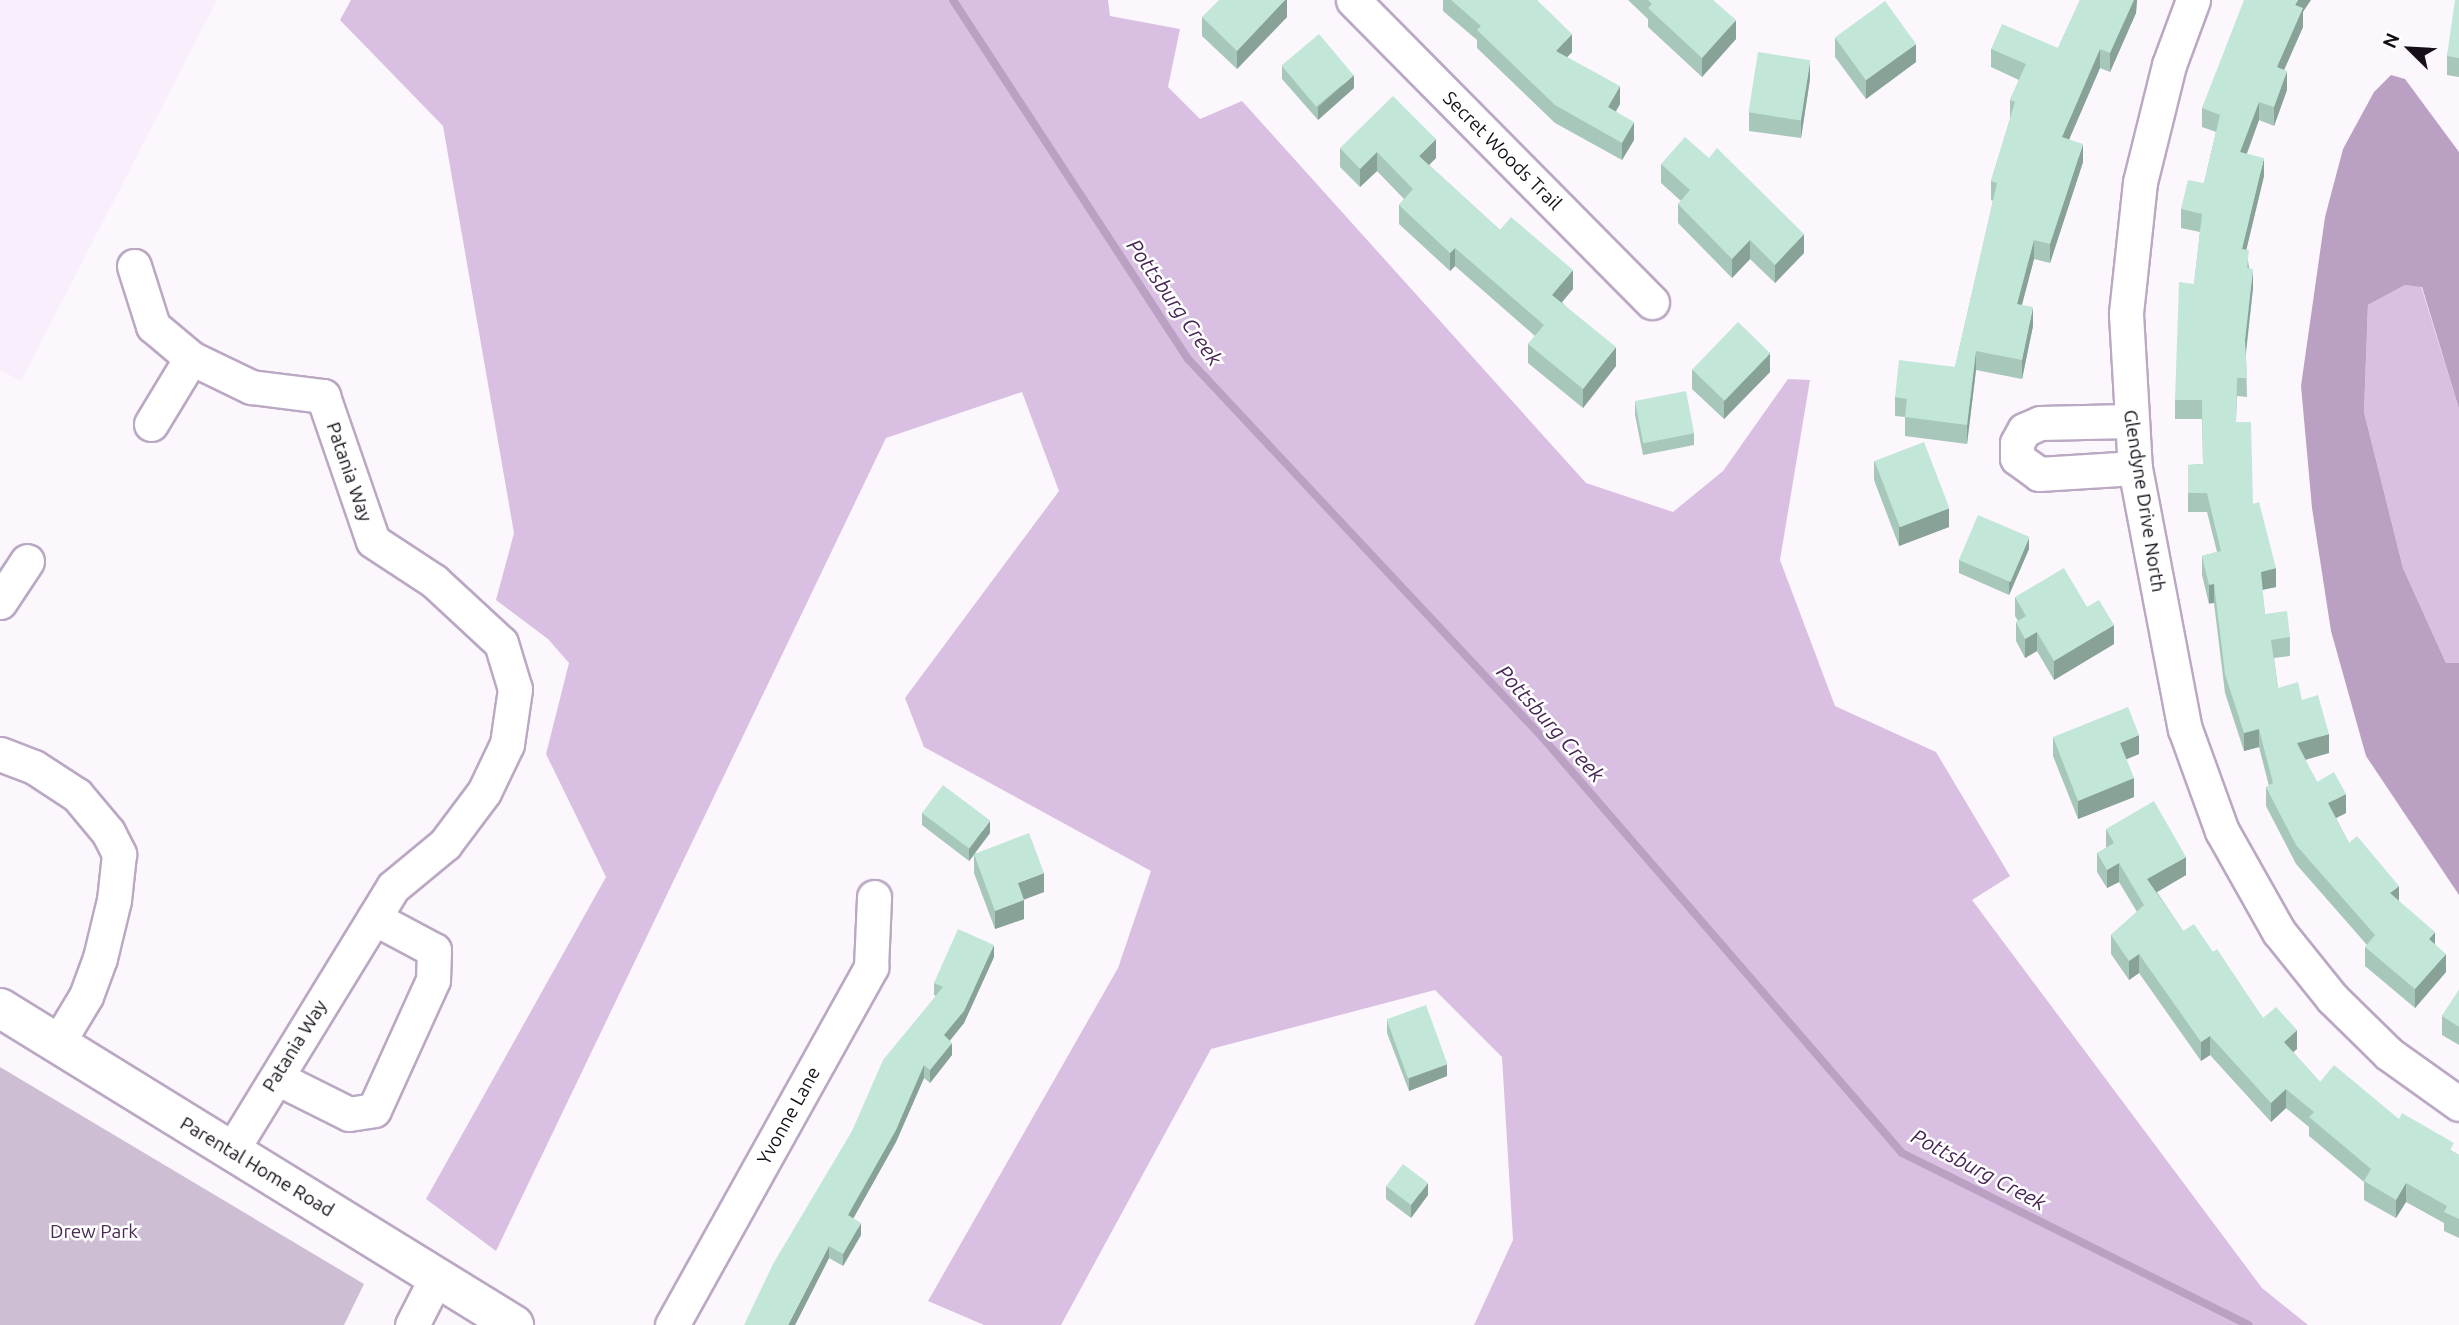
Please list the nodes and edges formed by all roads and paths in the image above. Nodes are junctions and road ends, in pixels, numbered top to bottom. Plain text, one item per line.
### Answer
1 (1353, 0) edge
2 (2193, 0) edge
3 (134, 265) dead end
4 (1652, 302) dead end
5 (191, 358) junction
6 (2129, 421) junction
7 (151, 424) dead end
8 (2134, 468) junction
9 (27, 561) dead end
10 (0, 602) edge
11 (0, 754) edge
12 (874, 897) dead end
13 (374, 918) junction
14 (0, 1009) edge
15 (57, 1044) junction
16 (276, 1077) junction
17 (2459, 1104) edge
18 (231, 1151) junction
19 (436, 1278) junction
20 (412, 1325) edge
21 (514, 1325) edge
22 (671, 1325) edge

1 - 4 street, Secret Woods Trail
2 - 6 street, Glendyne Drive North
3 - 5 street, Patania Way
5 - 7 street
5 - 13 street, Patania Way
6 - 8 street, Glendyne Drive North
6 - 8 street
8 - 17 street, Glendyne Drive North
9 - 10 street
11 - 15 street
12 - 22 street, Yvonne Lane
13 - 16 street, Patania Way
13 - 16 street
14 - 15 main road, Parental Home Road
15 - 18 main road, Parental Home Road
16 - 18 street, Patania Way
18 - 19 main road, Parental Home Road
19 - 20 street
19 - 21 main road, Parental Home Road

